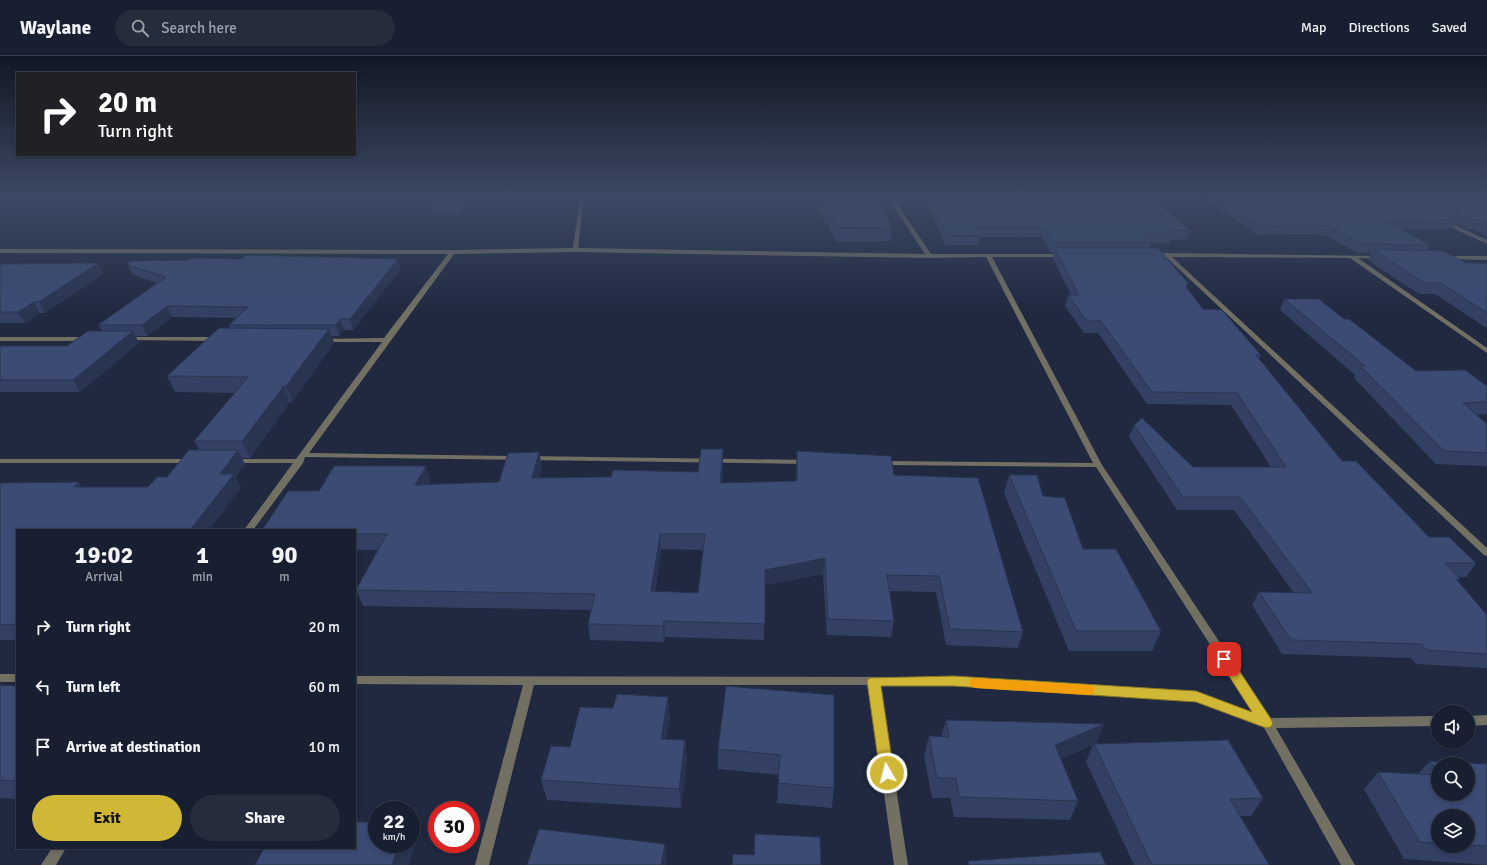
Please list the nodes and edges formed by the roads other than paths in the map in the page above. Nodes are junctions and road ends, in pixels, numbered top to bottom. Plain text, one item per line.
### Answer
1 (577, 236) edge
2 (915, 236) edge
3 (1474, 236) edge
4 (1487, 242) edge
5 (575, 250) junction
6 (0, 251) edge
7 (452, 252) junction
8 (1073, 255) edge
9 (1144, 255) edge
10 (1167, 255) junction
11 (929, 256) junction
12 (988, 256) junction
13 (1352, 257) junction
14 (1384, 257) edge
15 (1440, 258) edge
16 (1487, 258) edge
17 (0, 339) edge
18 (95, 339) edge
19 (119, 339) edge
20 (228, 339) edge
21 (314, 340) edge
22 (385, 340) junction
23 (1487, 351) edge
24 (302, 458) junction
25 (0, 461) edge
26 (198, 461) edge
27 (221, 461) edge
28 (819, 462) edge
29 (875, 463) edge
30 (1098, 466) junction
31 (249, 529) edge
32 (1487, 553) edge
33 (0, 678) edge
34 (16, 678) edge
35 (356, 680) edge
36 (530, 680) junction
37 (874, 681) junction
38 (1487, 720) edge
39 (1431, 721) edge
40 (1475, 721) edge
41 (1266, 723) junction
42 (59, 849) edge
43 (48, 865) edge
44 (482, 865) edge
45 (901, 865) edge
46 (1348, 865) edge

1 - 5 street
2 - 11 street
3 - 4 street
5 - 7 street
5 - 11 street
6 - 7 street
7 - 22 street
8 - 12 street
9 - 10 street
10 - 13 street
10 - 32 street
11 - 12 street
12 - 30 street
13 - 14 street
13 - 23 street
15 - 16 street
17 - 18 street
19 - 20 street
21 - 22 street
22 - 24 street
24 - 27 street
24 - 28 street
24 - 31 street
25 - 26 street
29 - 30 street
30 - 41 street
33 - 34 street
35 - 36 street
36 - 37 street
36 - 44 street
37 - 41 street
37 - 45 street
38 - 40 street
39 - 41 street
41 - 46 street
42 - 43 street

